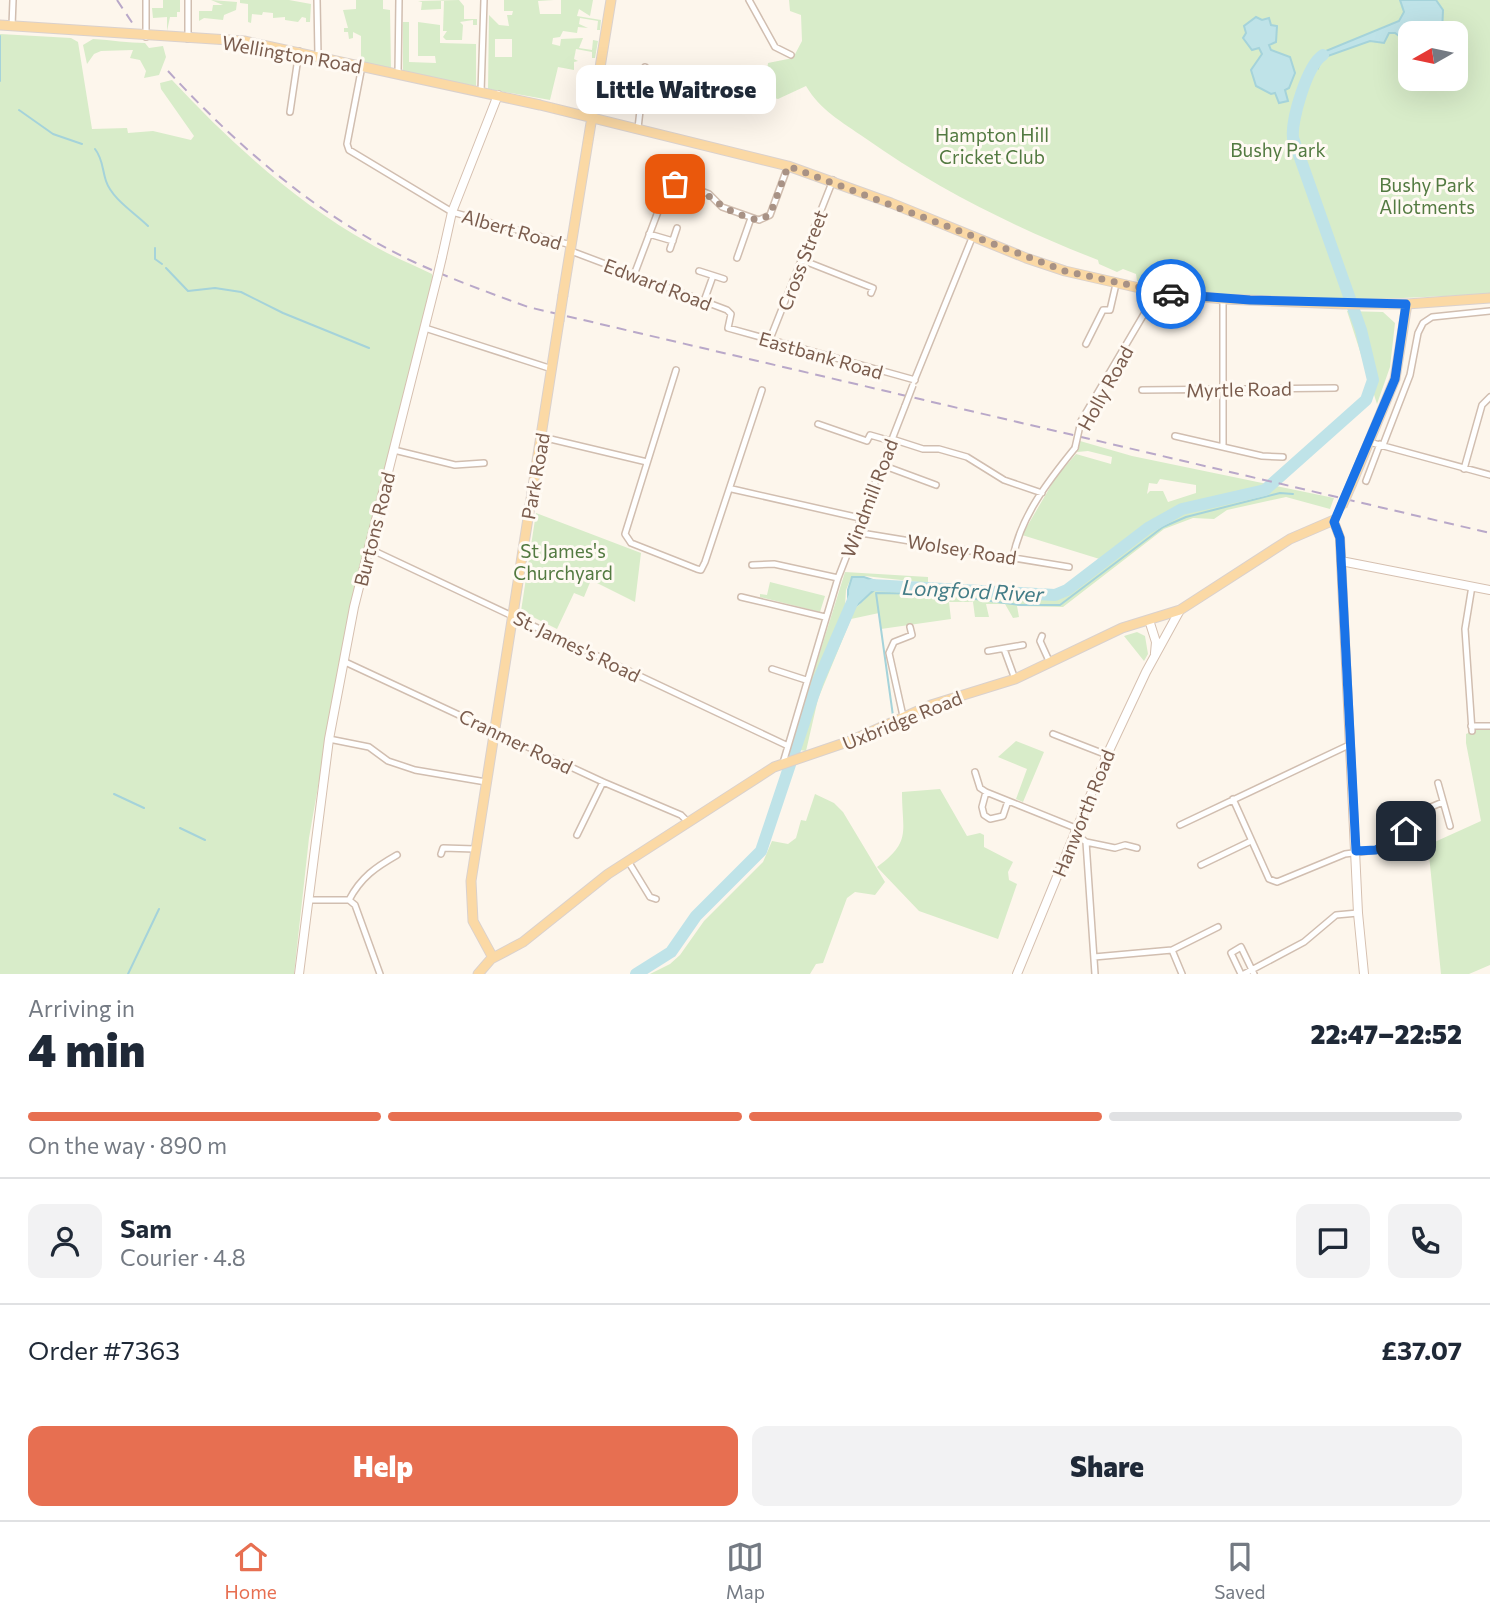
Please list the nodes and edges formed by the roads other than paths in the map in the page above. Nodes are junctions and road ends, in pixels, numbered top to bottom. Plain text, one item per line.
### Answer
1 (13, 0) edge
2 (146, 0) edge
3 (188, 0) edge
4 (317, 0) edge
5 (399, 0) edge
6 (484, 0) edge
7 (611, 0) edge
8 (749, 0) edge
9 (0, 25) edge
10 (12, 26) junction
11 (146, 37) junction
12 (188, 39) junction
13 (299, 51) junction
14 (318, 55) junction
15 (791, 55) dead end
16 (362, 66) junction
17 (645, 67) dead end
18 (398, 75) junction
19 (481, 92) junction
20 (498, 95) junction
21 (290, 111) dead end
22 (592, 117) junction
23 (638, 128) junction
24 (788, 166) junction
25 (833, 180) junction
26 (668, 192) dead end
27 (662, 201) dead end
28 (452, 212) junction
29 (751, 218) junction
30 (677, 228) dead end
31 (649, 234) junction
32 (972, 238) junction
33 (673, 241) junction
34 (571, 248) junction
35 (670, 249) dead end
36 (737, 258) dead end
37 (802, 260) junction
38 (699, 271) dead end
39 (634, 275) junction
40 (713, 276) junction
41 (724, 279) dead end
42 (1116, 284) junction
43 (1157, 292) junction
44 (871, 293) dead end
45 (1490, 298) edge
46 (1223, 299) junction
47 (704, 302) junction
48 (1406, 304) junction
49 (1490, 311) edge
50 (425, 328) junction
51 (728, 328) joint
52 (770, 339) junction
53 (1086, 344) dead end
54 (552, 369) junction
55 (676, 370) dead end
56 (914, 382) junction
57 (1335, 388) dead end
58 (762, 390) dead end
59 (1142, 390) dead end
60 (1223, 390) junction
61 (1490, 397) edge
62 (818, 424) dead end
63 (1175, 436) dead end
64 (542, 437) junction
65 (891, 440) junction
66 (1377, 444) junction
67 (1223, 446) junction
68 (394, 450) junction
69 (1283, 457) dead end
70 (648, 462) junction
71 (484, 463) dead end
72 (882, 465) junction
73 (1464, 469) junction
74 (1490, 475) edge
75 (1366, 481) dead end
76 (936, 485) dead end
77 (732, 489) junction
78 (1042, 493) junction
79 (860, 518) junction
80 (1333, 522) junction
81 (855, 532) junction
82 (368, 548) junction
83 (1013, 558) junction
84 (1341, 561) junction
85 (752, 565) dead end
86 (1069, 567) dead end
87 (838, 578) junction
88 (1472, 586) junction
89 (1490, 590) edge
90 (741, 597) dead end
91 (1180, 610) junction
92 (512, 613) junction
93 (825, 617) junction
94 (1149, 620) junction
95 (911, 627) dead end
96 (1039, 640) dead end
97 (1023, 645) dead end
98 (1004, 649) junction
99 (988, 651) dead end
100 (1155, 655) junction
101 (343, 661) junction
102 (1049, 663) junction
103 (772, 669) dead end
104 (1015, 679) junction
105 (806, 680) junction
106 (903, 716) junction
107 (1490, 726) edge
108 (494, 732) junction
109 (1053, 734) dead end
110 (329, 739) junction
111 (1349, 745) junction
112 (786, 746) junction
113 (1107, 755) junction
114 (785, 763) junction
115 (975, 772) dead end
116 (486, 782) junction
117 (603, 782) junction
118 (1438, 783) dead end
119 (986, 792) junction
120 (1233, 799) junction
121 (1008, 801) junction
122 (1443, 802) junction
123 (688, 822) junction
124 (1180, 825) dead end
125 (1450, 826) dead end
126 (1077, 832) junction
127 (577, 835) dead end
128 (1251, 841) junction
129 (1086, 842) junction
130 (1137, 848) dead end
131 (475, 849) junction
132 (1356, 851) junction
133 (441, 854) dead end
134 (397, 855) dead end
135 (628, 861) junction
136 (1200, 865) dead end
137 (656, 899) dead end
138 (307, 900) junction
139 (349, 900) junction
140 (1358, 913) junction
141 (1218, 927) dead end
142 (1172, 950) junction
143 (493, 957) junction
144 (1094, 957) junction
145 (1253, 972) edge
146 (299, 974) edge
147 (380, 974) edge
148 (478, 974) edge
149 (1017, 974) edge
150 (1095, 974) edge
151 (1182, 974) edge
152 (1243, 974) edge
153 (1364, 974) edge

1 - 10 street
2 - 11 street
3 - 12 street
4 - 14 street
5 - 18 street
6 - 19 street
7 - 22 main road, Park Road
8 - 15 street
9 - 10 main road, Wellington Road
10 - 11 main road, Wellington Road
11 - 12 main road, Wellington Road
12 - 13 main road, Wellington Road
13 - 14 main road, Wellington Road
13 - 21 street
14 - 16 main road, Wellington Road
16 - 18 main road, Wellington Road
16 - 28 street, Albert Road
17 - 23 street
18 - 19 main road, Wellington Road
19 - 20 main road, Wellington Road
20 - 22 main road, Wellington Road
20 - 28 street, Burtons Road
22 - 23 main road, Wellington Road
22 - 34 main road, Park Road
23 - 24 main road, Wellington Road
24 - 25 main road, Wellington Road
24 - 29 street
25 - 32 main road, Wellington Road
25 - 37 street, Cross Street
26 - 29 street
27 - 31 street
28 - 34 street, Albert Road
28 - 50 street, Burtons Road, bridge
29 - 36 street
30 - 33 street
31 - 33 street
31 - 39 street
32 - 42 main road, Wellington Road
32 - 56 street, Windmill Road
33 - 35 street
34 - 39 street, Edward Road
34 - 54 main road, Park Road, bridge
37 - 44 street
37 - 52 street, Cross Street
38 - 40 street
39 - 47 street, Edward Road
40 - 41 street
40 - 47 street
42 - 43 main road, Wellington Road
42 - 53 street
43 - 46 main road, Wellington Road
43 - 78 street, Holly Road, bridge
45 - 48 main road, Wellington Road
46 - 48 main road, Wellington Road
46 - 60 street
47 - 51 street, Edward Road
48 - 66 main road
49 - 66 street
50 - 54 street
50 - 68 street, Burtons Road
51 - 52 street, Eastbank Road
52 - 56 street, Eastbank Road
54 - 64 main road, Park Road
55 - 70 street
56 - 65 street, Windmill Road, bridge
57 - 60 street, Myrtle Road
58 - 77 street
59 - 60 street, Myrtle Road
60 - 67 street
61 - 73 street
62 - 65 street
63 - 67 street
64 - 70 street
64 - 92 main road, Park Road
65 - 72 street, Windmill Road
65 - 78 street
66 - 73 street
66 - 75 street
66 - 80 main road, bridge
67 - 69 street
68 - 71 street
68 - 82 street, Burtons Road
70 - 77 street
72 - 76 street
72 - 79 street, Windmill Road
73 - 74 street
77 - 79 street
78 - 83 street
79 - 81 street, Windmill Road
80 - 84 street
80 - 91 main road, Uxbridge Road
81 - 83 street, Wolsey Road
81 - 87 street, Windmill Road
82 - 92 street, St. James's Road
82 - 101 street, Burtons Road
83 - 86 street, Wolsey Road
84 - 88 street
84 - 111 street
85 - 87 street
87 - 93 street, Windmill Road
88 - 89 street
88 - 107 street
90 - 93 street
91 - 94 main road, Uxbridge Road
91 - 100 street, Hanworth Road
92 - 108 main road, Park Road
92 - 112 street, St. James's Road
93 - 105 street, Windmill Road
94 - 100 street
94 - 102 main road, Uxbridge Road
95 - 106 street
96 - 102 street
97 - 98 street
98 - 99 street
98 - 104 street
100 - 113 street, Hanworth Road
101 - 108 street, Cranmer Road
101 - 110 street, Burtons Road
102 - 104 main road, Uxbridge Road
103 - 105 street
104 - 106 main road, Uxbridge Road
105 - 112 street, Windmill Road
106 - 114 main road, Uxbridge Road
108 - 116 main road, Park Road
108 - 117 street, Cranmer Road
109 - 113 street
110 - 116 street
110 - 138 street, Burtons Road
111 - 120 street
111 - 132 street
112 - 114 street, Windmill Road
113 - 126 street, Hanworth Road
114 - 123 main road, Uxbridge Road
115 - 119 street
116 - 131 main road, Park Road
117 - 123 street, Cranmer Road
117 - 127 street
118 - 122 street
119 - 121 street
119 - 121 street
120 - 124 street
120 - 128 street
121 - 126 street
122 - 125 street
122 - 132 street
123 - 135 main road, Uxbridge Road
126 - 129 street
126 - 149 street, Hanworth Road
128 - 132 street
128 - 136 street
129 - 130 street
129 - 144 street
131 - 133 street
131 - 143 main road, Park Road
132 - 140 street
134 - 139 street
135 - 137 street
135 - 143 main road, Uxbridge Road
138 - 139 street
138 - 146 street, Burtons Road
139 - 147 street
140 - 145 street
140 - 153 street
141 - 142 street
142 - 144 street
142 - 151 street
143 - 148 main road, Uxbridge Road
144 - 150 street
145 - 152 street
145 - 152 street

